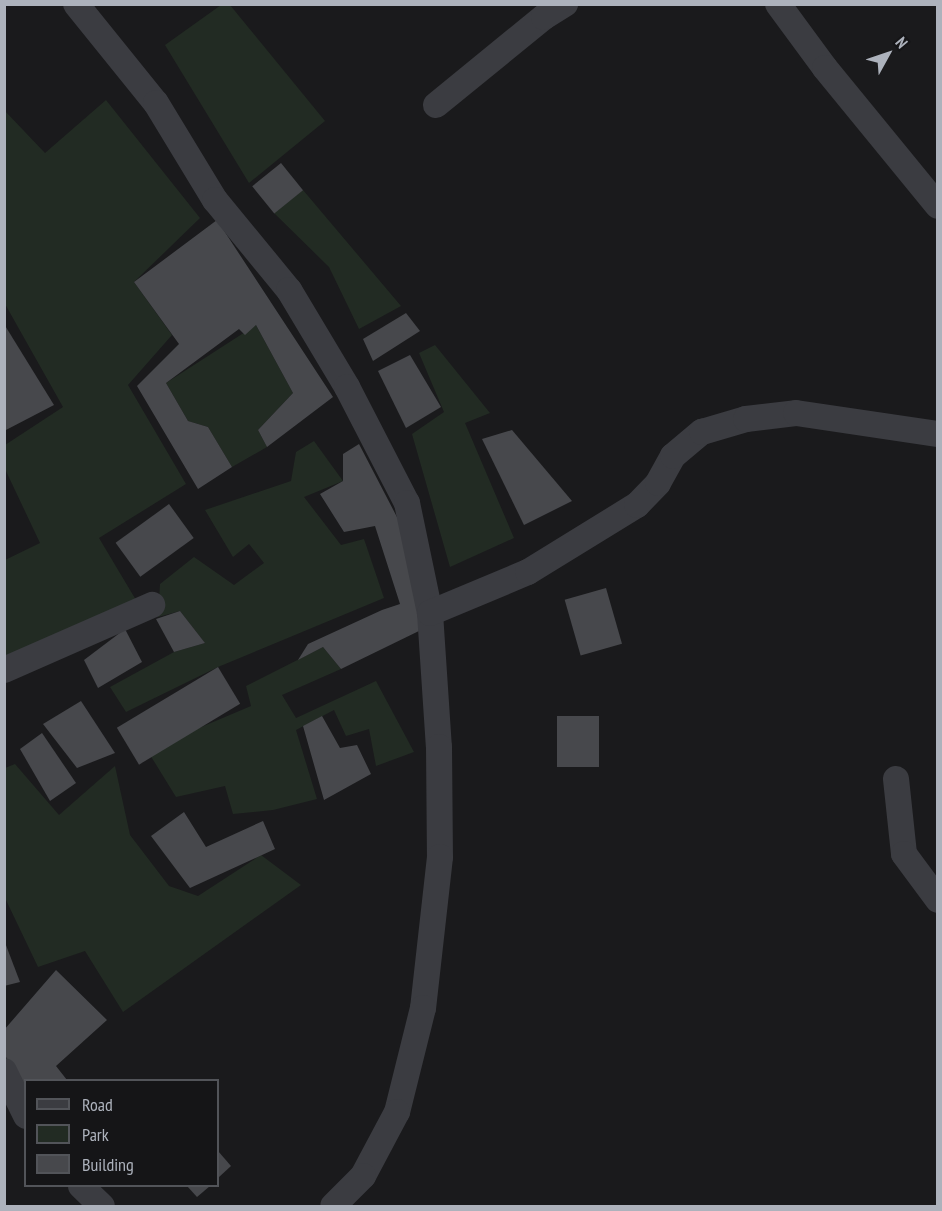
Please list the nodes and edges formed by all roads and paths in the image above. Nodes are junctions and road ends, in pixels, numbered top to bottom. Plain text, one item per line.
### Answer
1 (76, 4) edge
2 (565, 4) edge
3 (778, 4) edge
4 (436, 105) dead end
5 (938, 206) edge
6 (938, 435) edge
7 (152, 605) dead end
8 (430, 613) junction
9 (4, 670) edge
10 (896, 779) dead end
11 (938, 900) edge
12 (4, 1071) edge
13 (24, 1112) edge
14 (83, 1187) edge
15 (102, 1206) edge
16 (333, 1206) edge

1 - 8 street
2 - 4 street
3 - 5 street
6 - 8 street
7 - 9 street
8 - 16 street
10 - 11 street
12 - 13 street
14 - 15 street

